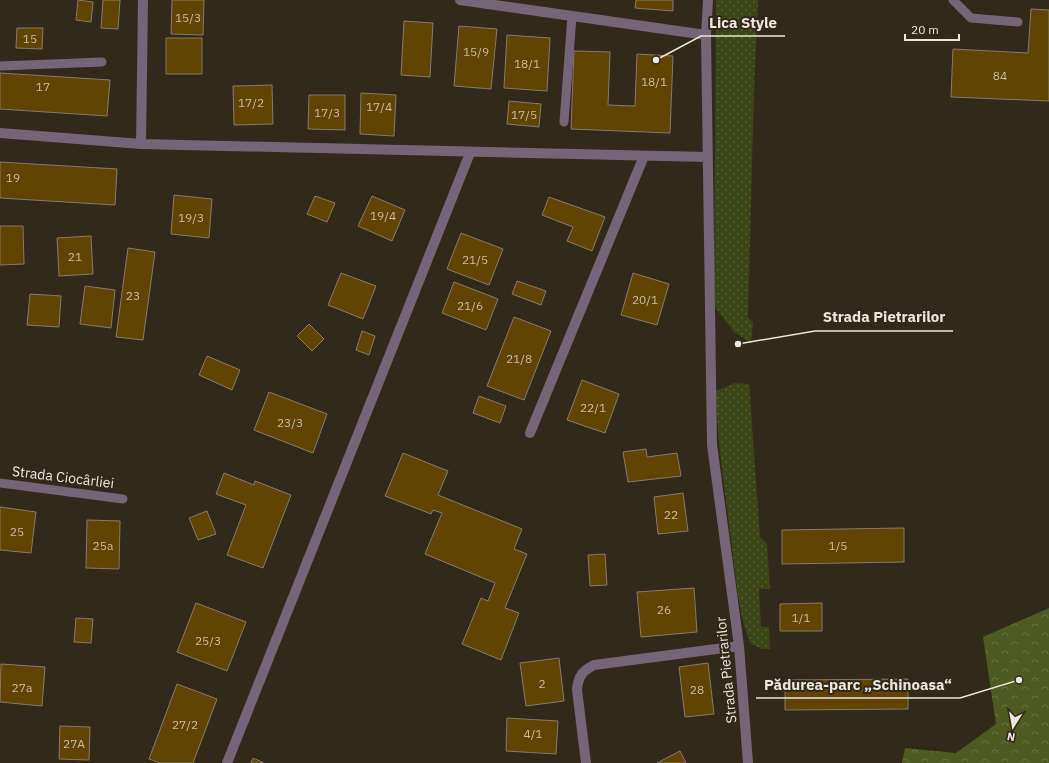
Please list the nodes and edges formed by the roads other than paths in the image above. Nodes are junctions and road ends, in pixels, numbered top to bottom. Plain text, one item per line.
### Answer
1 (143, 0) edge
2 (460, 0) edge
3 (708, 0) edge
4 (953, 0) edge
5 (572, 16) junction
6 (1018, 22) dead end
7 (706, 35) junction
8 (102, 62) dead end
9 (0, 66) edge
10 (564, 122) dead end
11 (0, 133) edge
12 (141, 144) junction
13 (470, 153) junction
14 (644, 156) junction
15 (708, 157) junction
16 (530, 433) dead end
17 (0, 483) edge
18 (123, 499) dead end
19 (738, 646) junction
20 (227, 763) edge
21 (586, 763) edge
22 (748, 763) edge

1 - 12 street
2 - 5 street
3 - 7 street, Strada Pietrarilor
4 - 6 lane
5 - 7 street
5 - 10 lane
7 - 15 street, Strada Pietrarilor
8 - 9 lane
11 - 12 street
12 - 13 street
13 - 14 street
13 - 20 street
14 - 15 street
14 - 16 street
15 - 19 street, Strada Pietrarilor
17 - 18 lane, Strada Ciocârliei
19 - 21 street
19 - 22 street, Strada Pietrarilor

